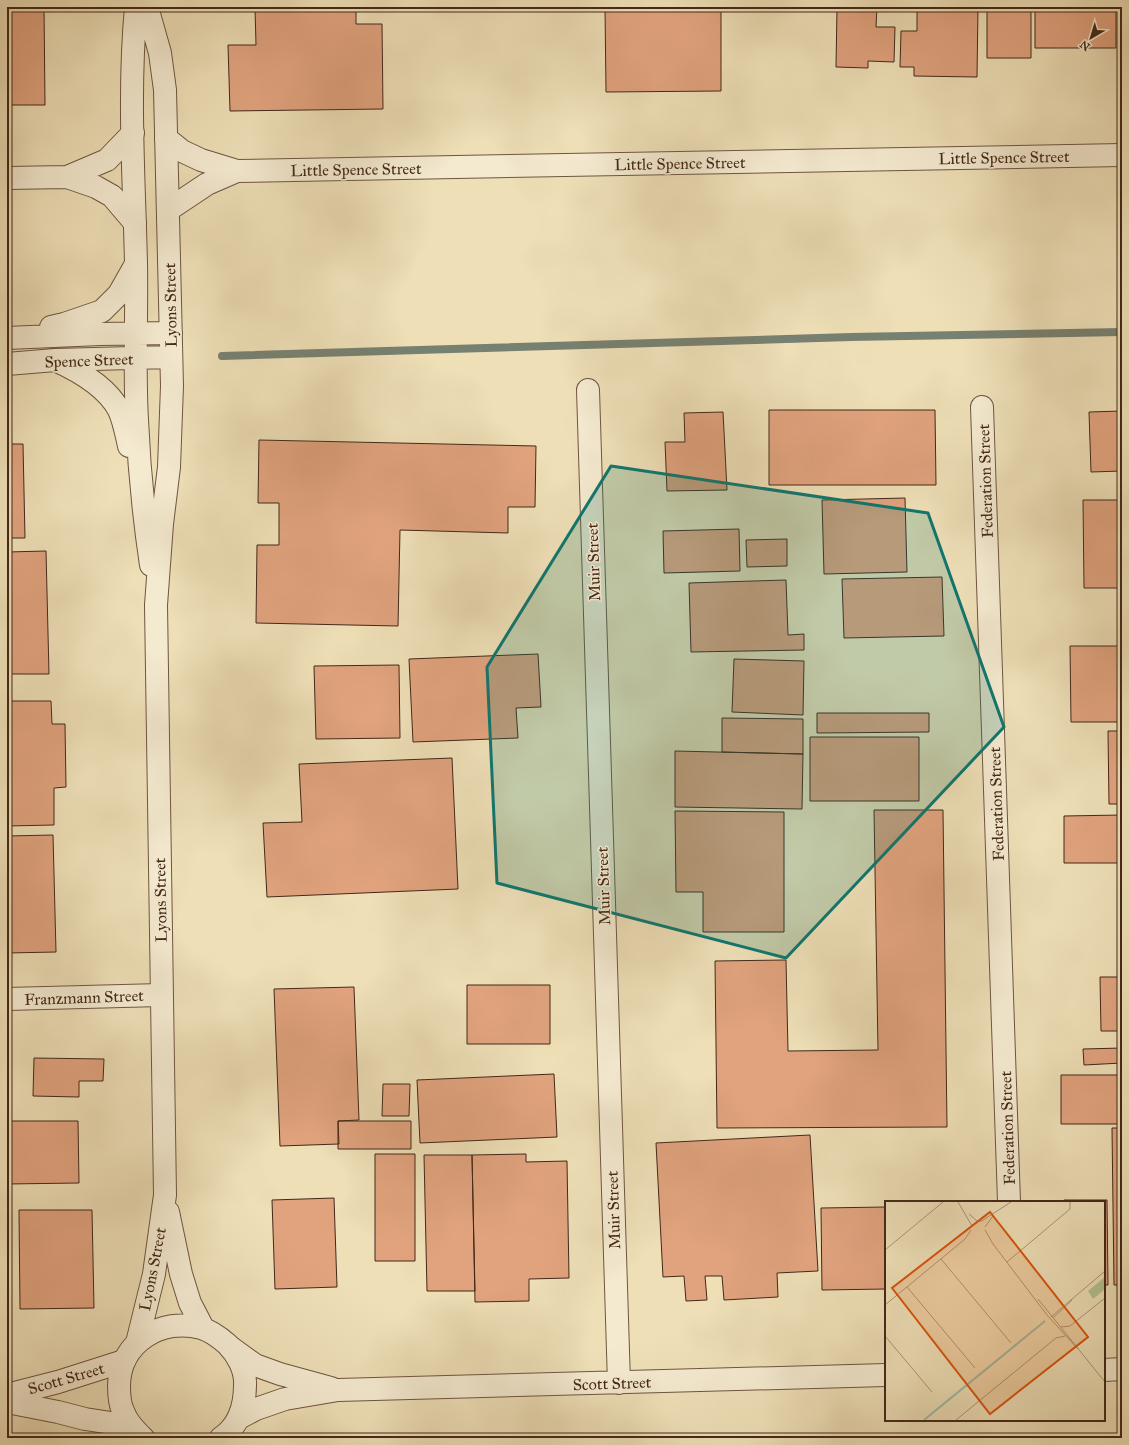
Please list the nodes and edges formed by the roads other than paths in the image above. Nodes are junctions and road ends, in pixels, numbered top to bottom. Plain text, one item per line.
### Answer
1 (136, 7) edge
2 (148, 7) edge
3 (133, 133) junction
4 (166, 138) junction
5 (1122, 155) edge
6 (237, 171) junction
7 (67, 177) junction
8 (7, 178) edge
9 (168, 210) junction
10 (135, 223) junction
11 (136, 264) junction
12 (136, 333) junction
13 (171, 333) junction
14 (7, 337) edge
15 (136, 358) junction
16 (171, 358) junction
17 (55, 360) junction
18 (7, 364) edge
19 (588, 390) dead end
20 (982, 407) dead end
21 (145, 519) junction
22 (156, 605) junction
23 (161, 995) junction
24 (7, 999) edge
25 (165, 1195) junction
26 (1009, 1201) edge
27 (202, 1328) junction
28 (137, 1343) junction
29 (230, 1347) junction
30 (124, 1361) junction
31 (1122, 1369) edge
32 (1105, 1370) edge
33 (885, 1375) edge
34 (619, 1382) junction
35 (338, 1390) junction
36 (7, 1395) edge
37 (7, 1402) edge
38 (239, 1418) junction
39 (140, 1435) edge
40 (221, 1438) edge

1 - 3 street, Lyons Street
2 - 4 street, Lyons Street
3 - 7 street
3 - 10 street, Lyons Street
4 - 6 street, Little Spence Street
4 - 9 street, Lyons Street
5 - 6 street, Little Spence Street
6 - 9 street, Little Spence Street
7 - 8 street
7 - 10 street
9 - 13 street, Lyons Street
10 - 11 street, Lyons Street
11 - 12 street, Lyons Street
11 - 14 street
12 - 13 street, Spence Street
12 - 14 street, Spence Street
12 - 15 street, Lyons Street
13 - 16 street, Lyons Street
15 - 16 street, Spence Street
15 - 17 street, Spence Street
15 - 21 street, Lyons Street
16 - 22 street, Lyons Street
17 - 18 street, Spence Street
17 - 21 street
19 - 34 street, Muir Street
20 - 26 street, Federation Street
21 - 22 street, Lyons Street
22 - 23 street, Lyons Street
23 - 24 street, Franzmann Street
23 - 25 street, Lyons Street
25 - 27 street, Lyons Street
25 - 28 street, Lyons Street
27 - 28 street
27 - 29 street
28 - 30 street
29 - 35 street, Scott Street
29 - 38 street
30 - 36 street, Scott Street
30 - 39 street
31 - 32 street
33 - 34 street, Scott Street
34 - 35 street, Scott Street
35 - 38 street, Scott Street
37 - 39 street, Scott Street
38 - 40 street

